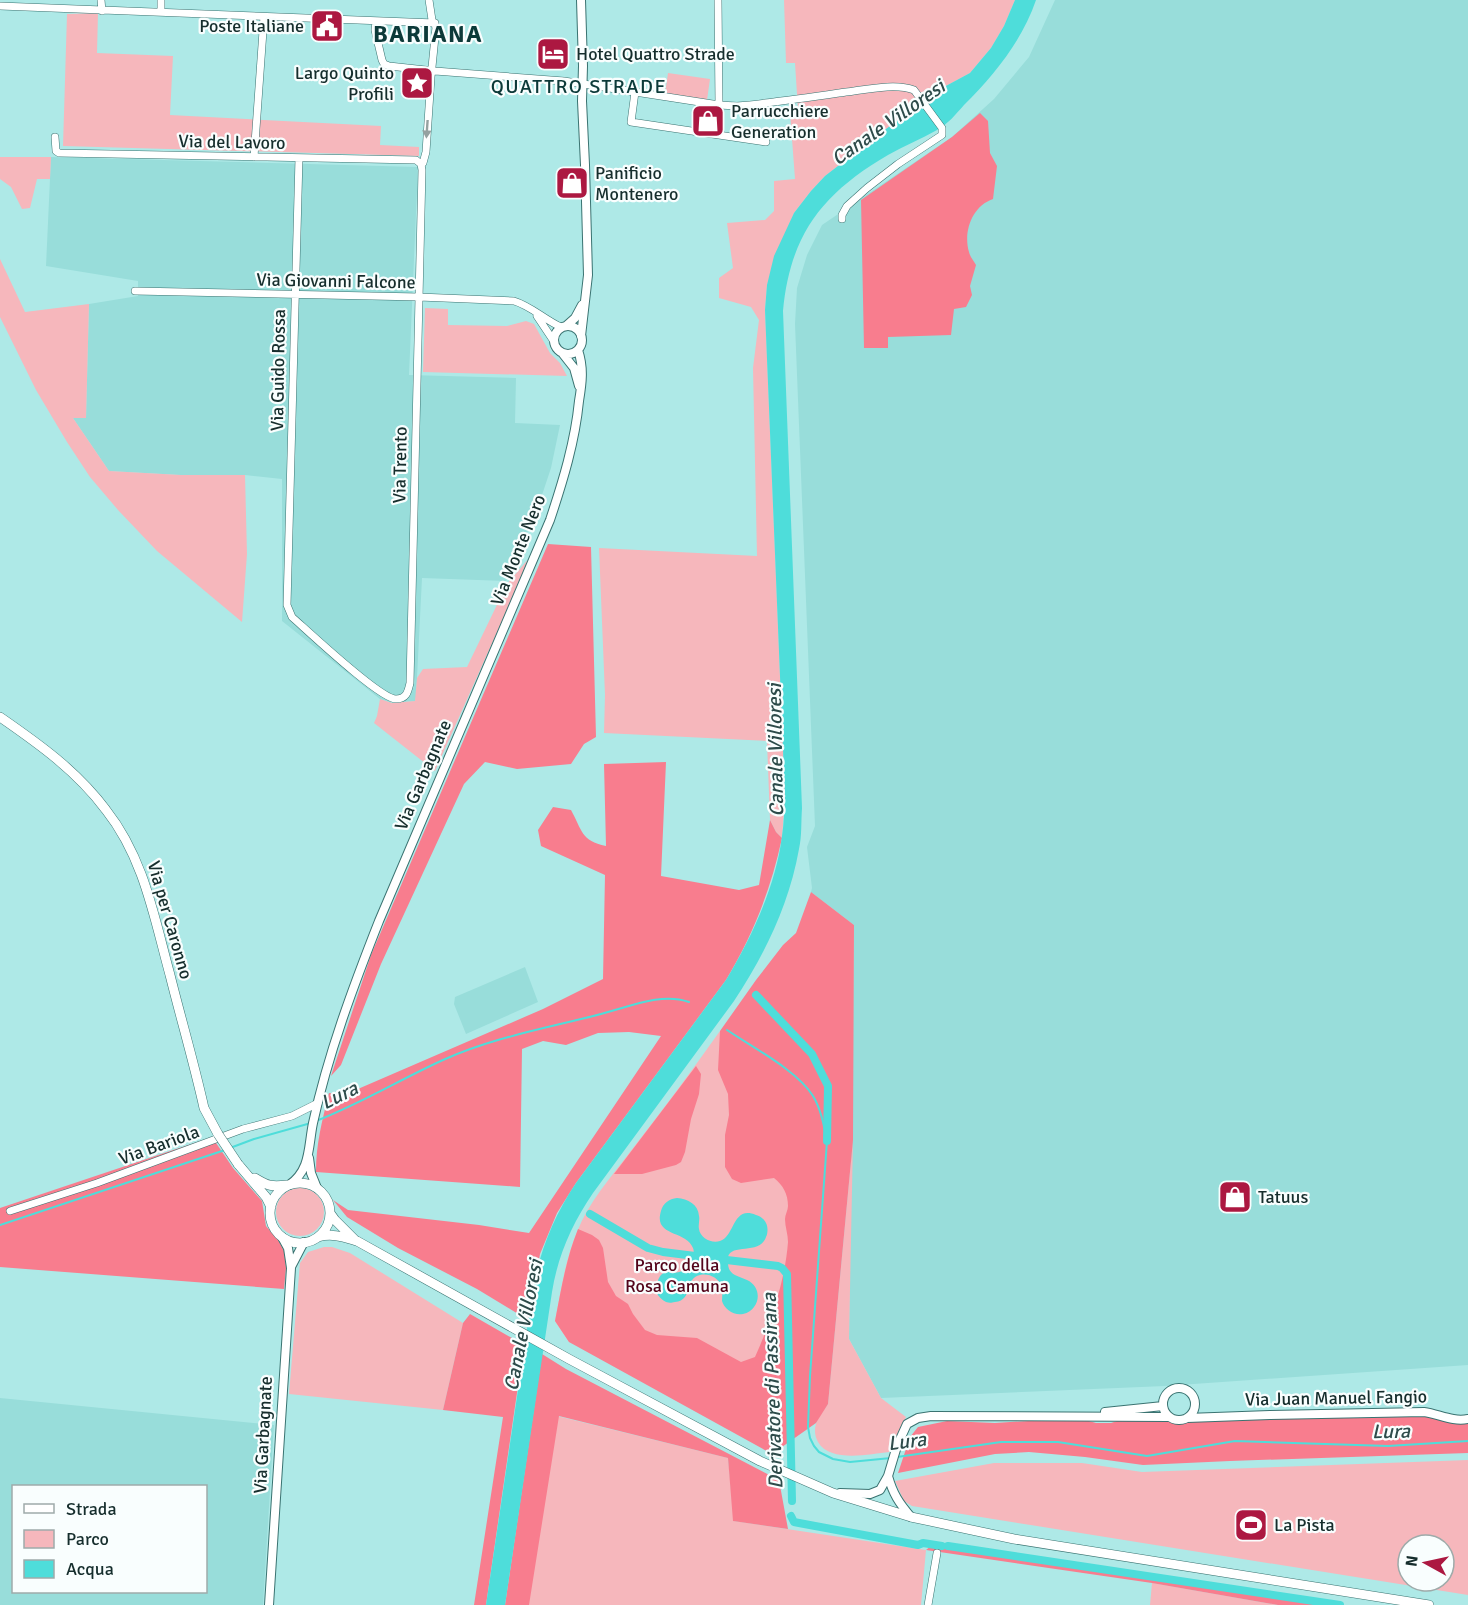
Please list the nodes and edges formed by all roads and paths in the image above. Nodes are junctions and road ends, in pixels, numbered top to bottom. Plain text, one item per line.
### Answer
1 (101, 0) edge
2 (161, 0) edge
3 (429, 0) edge
4 (581, 0) edge
5 (718, 0) edge
6 (0, 6) edge
7 (102, 11) junction
8 (161, 12) junction
9 (264, 17) junction
10 (376, 21) junction
11 (435, 23) junction
12 (433, 70) junction
13 (581, 84) junction
14 (635, 92) junction
15 (719, 105) junction
16 (55, 137) dead end
17 (766, 142) dead end
18 (254, 157) junction
19 (299, 158) junction
20 (421, 164) junction
21 (842, 219) dead end
22 (135, 291) dead end
23 (295, 295) junction
24 (419, 297) junction
25 (585, 297) junction
26 (534, 312) junction
27 (564, 327) junction
28 (581, 336) junction
29 (554, 340) junction
30 (578, 350) junction
31 (563, 354) junction
32 (580, 392) junction
33 (289, 547) joint
34 (467, 715) joint
35 (0, 717) edge
36 (318, 1103) junction
37 (308, 1152) junction
38 (246, 1172) junction
39 (289, 1185) junction
40 (317, 1188) junction
41 (271, 1207) junction
42 (10, 1211) dead end
43 (330, 1213) junction
44 (318, 1236) junction
45 (282, 1237) junction
46 (357, 1241) junction
47 (304, 1242) junction
48 (291, 1268) junction
49 (1163, 1406) junction
50 (1194, 1408) junction
51 (1065, 1416) junction
52 (1169, 1417) junction
53 (1203, 1417) junction
54 (1187, 1418) junction
55 (1468, 1419) edge
56 (888, 1476) junction
57 (834, 1492) junction
58 (911, 1517) junction
59 (938, 1553) dead end
60 (269, 1605) edge
61 (928, 1605) edge
62 (1429, 1605) edge

1 - 7 street
2 - 8 street
3 - 11 street, Via Trento
4 - 13 street
5 - 15 street
6 - 7 street
7 - 8 street
8 - 9 street
9 - 10 street
9 - 18 street
10 - 11 street
10 - 12 street
11 - 12 street, Via Trento
12 - 13 street
12 -> 20 street, Via Trento
13 - 14 street
13 - 25 street
14 - 15 street
14 - 17 street
15 - 21 street
16 - 18 street, Via del Lavoro
18 - 19 street, Via del Lavoro
19 - 20 street, Via del Lavoro
19 - 23 street, Via Guido Rossa
20 - 24 street, Via Trento
22 - 23 street, Via Giovanni Falcone
23 - 24 street, Via Giovanni Falcone
23 - 33 street, Via Guido Rossa
24 - 26 street, Via Giovanni Falcone
24 - 33 street, Via Trento
25 - 27 street
25 - 28 street
26 - 27 street, Via Giovanni Falcone
26 - 29 street
27 - 28 street
27 - 29 street
28 - 30 street
29 - 31 street
30 - 31 street
30 - 32 street, Via Monte Nero
31 - 32 street, Via Monte Nero
32 - 34 street, Via Monte Nero
34 - 36 street, Via Garbagnate
35 - 38 main road, Via per Caronno, bridge
36 - 37 street
36 - 42 street, Via Bariola
37 - 39 street
37 - 40 street
38 - 39 main road
38 - 41 main road
39 - 40 main road
39 - 41 main road
40 - 43 main road
41 - 45 main road
43 - 44 main road
43 - 46 main road
44 - 46 main road
44 - 47 main road
45 - 47 main road
45 - 48 street, Via Garbagnate
46 - 57 main road
47 - 48 street, Via Garbagnate
48 - 60 street, Via Garbagnate
49 - 50 street
49 - 51 street, Via Juan Manuel Fangio
49 - 52 street
50 - 53 street
50 - 54 street
51 - 52 street, Via Juan Manuel Fangio
51 - 56 street, Via Juan Manuel Fangio
52 - 54 street, Via Juan Manuel Fangio
53 - 54 street, Via Juan Manuel Fangio
53 - 55 street, Via Juan Manuel Fangio
56 - 57 street
56 - 58 street
57 - 58 main road
58 - 62 main road
59 - 61 street

